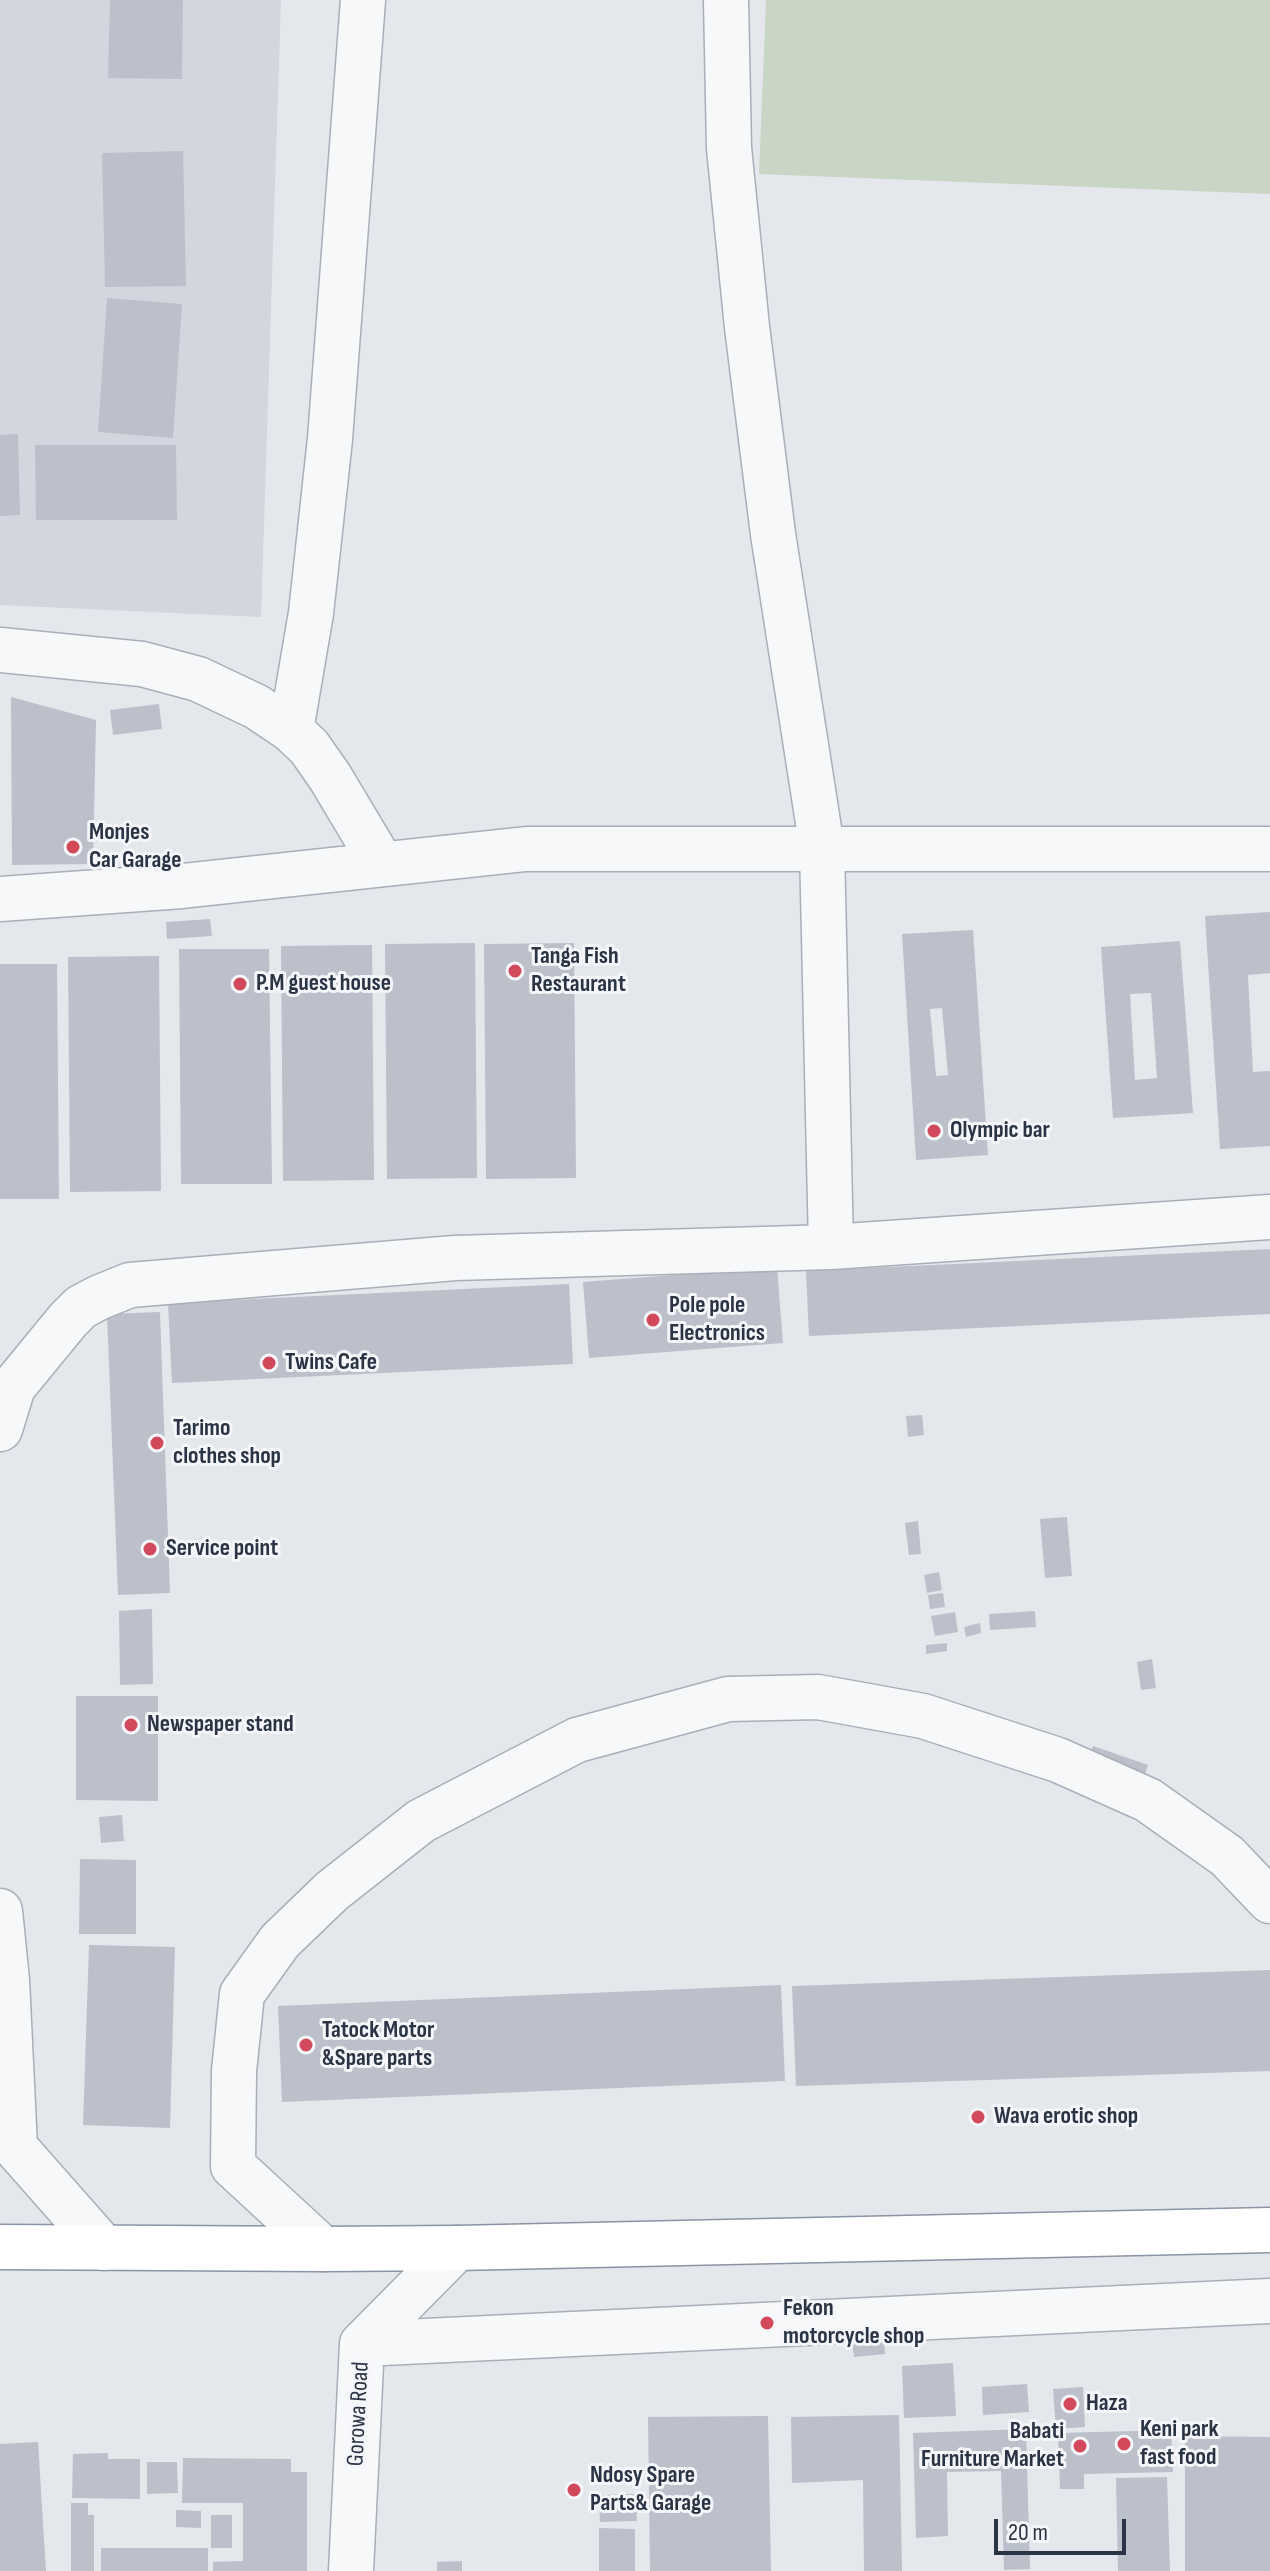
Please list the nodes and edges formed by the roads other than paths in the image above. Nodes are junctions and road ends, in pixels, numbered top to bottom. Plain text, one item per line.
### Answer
1 (363, 0) edge
2 (726, 0) edge
3 (0, 650) edge
4 (291, 730) junction
5 (822, 848) junction
6 (1270, 849) edge
7 (382, 864) junction
8 (0, 899) edge
9 (1270, 1217) edge
10 (831, 1247) junction
11 (0, 1429) edge
12 (1270, 1901) edge
13 (0, 1911) edge
14 (1270, 2230) edge
15 (0, 2247) edge
16 (104, 2248) junction
17 (457, 2248) junction
18 (323, 2249) junction
19 (1270, 2301) edge
20 (362, 2344) junction
21 (351, 2571) edge

1 - 4 street
2 - 5 street
3 - 4 street
4 - 7 street
5 - 6 street
5 - 7 street
5 - 10 street
7 - 8 street
9 - 10 street
10 - 11 street
12 - 18 street
13 - 16 street
14 - 17 highway
15 - 16 highway
16 - 18 highway
17 - 18 highway
17 - 20 street, Gorowa Road
19 - 20 street
20 - 21 street, Gorowa Road

